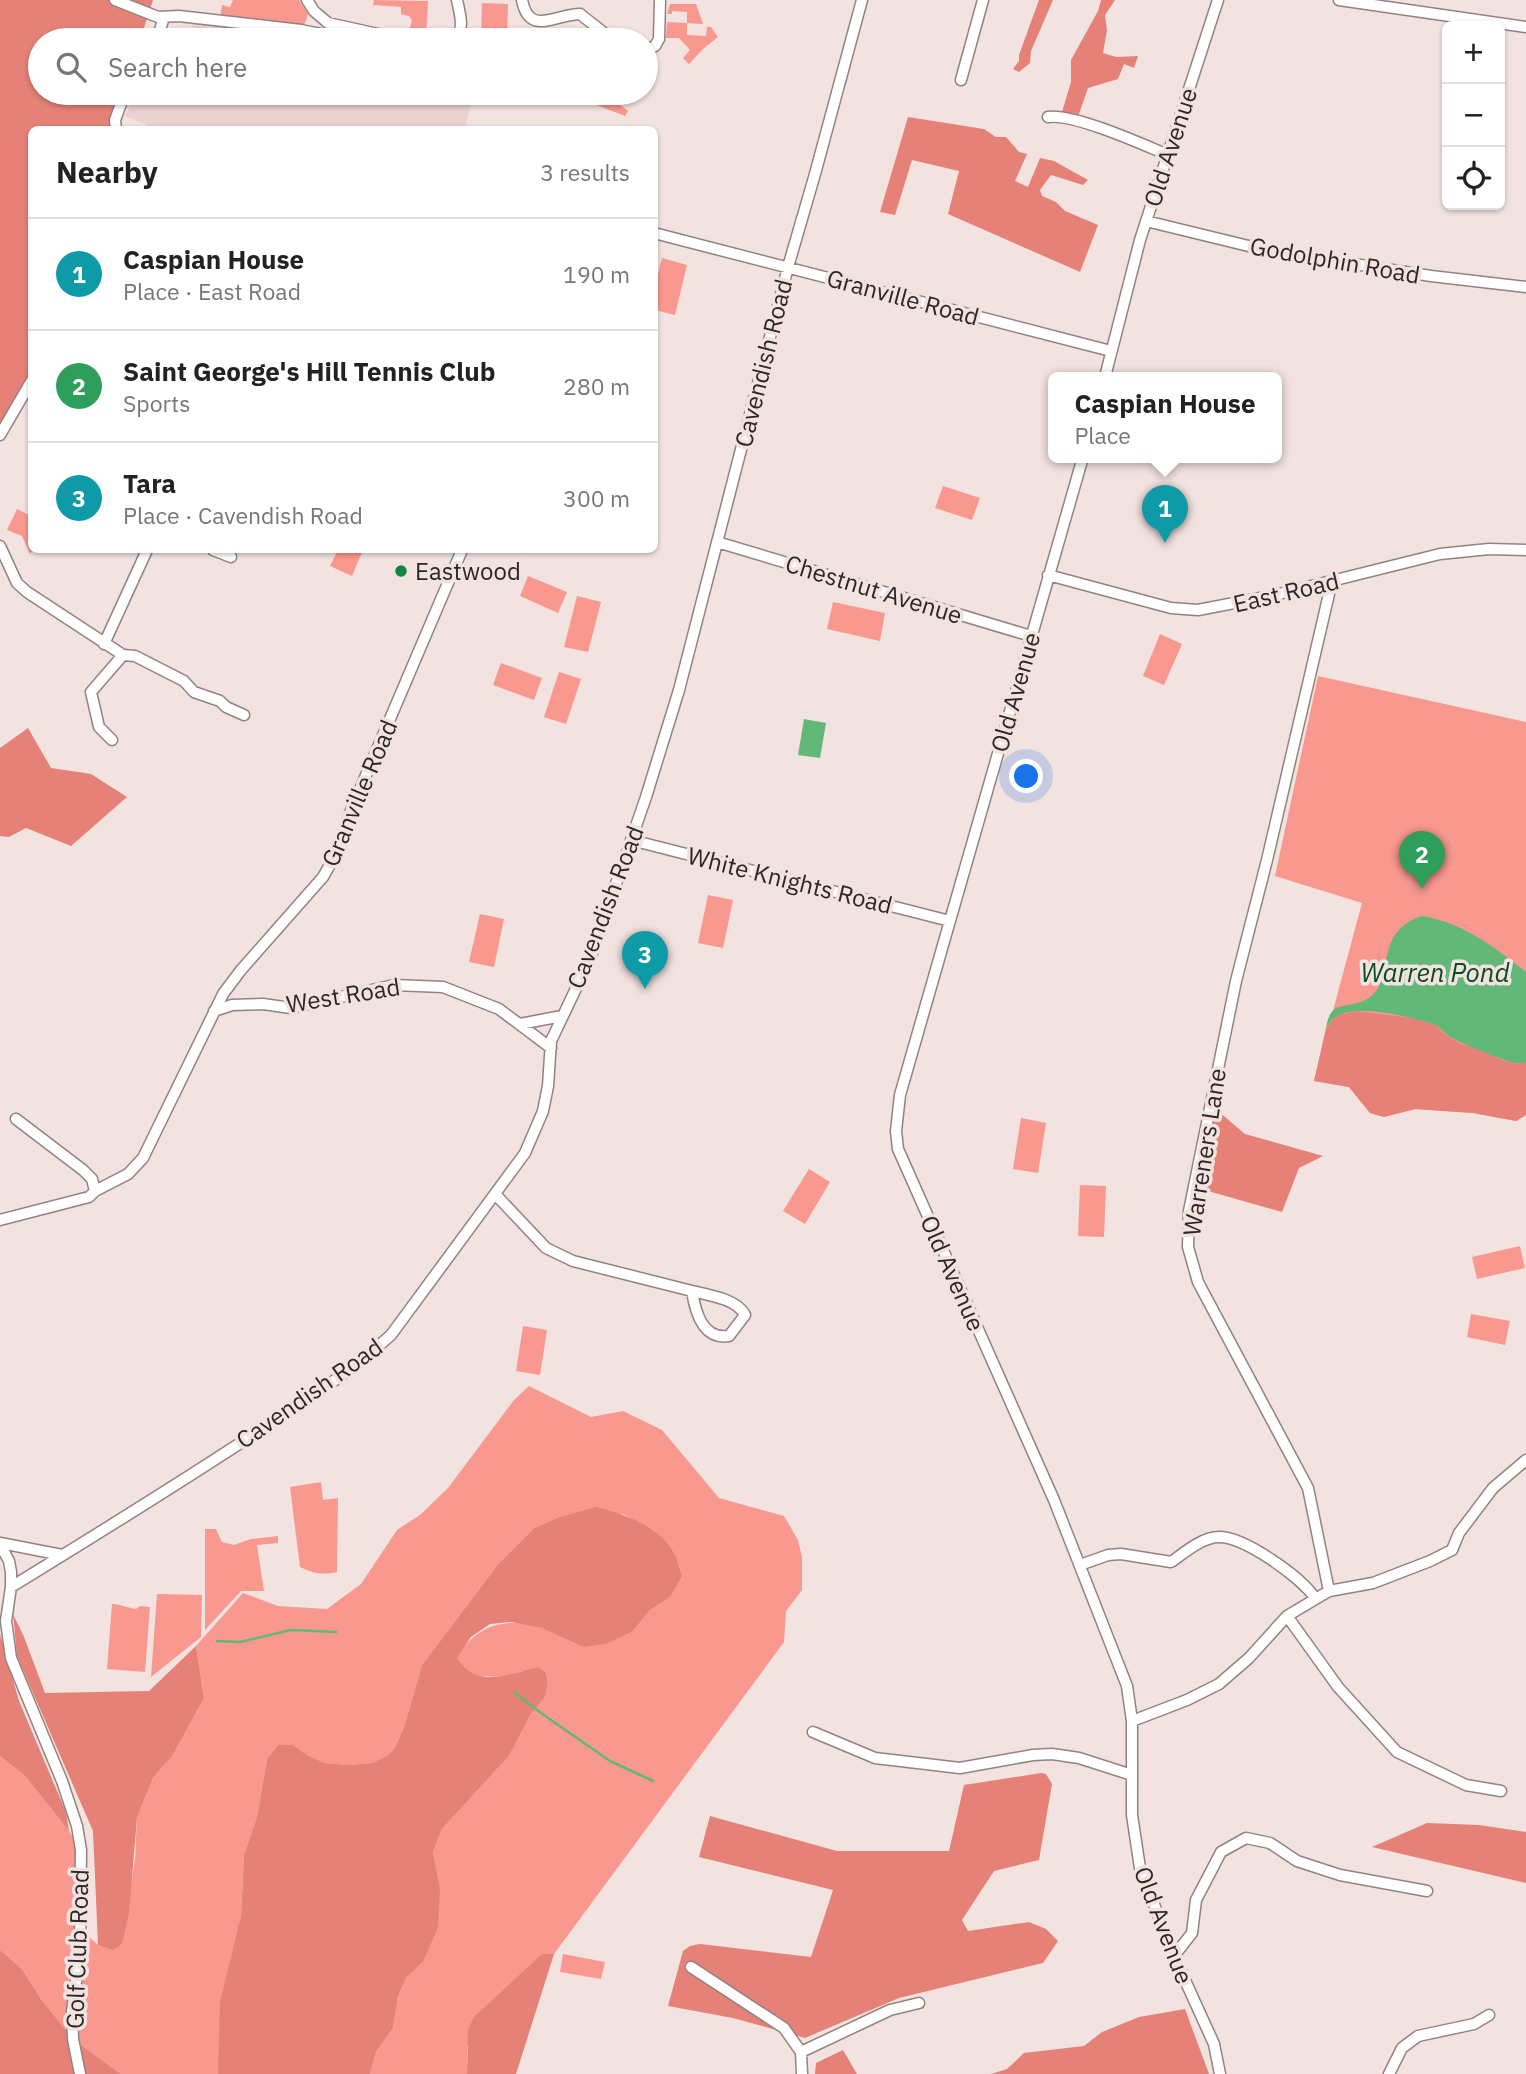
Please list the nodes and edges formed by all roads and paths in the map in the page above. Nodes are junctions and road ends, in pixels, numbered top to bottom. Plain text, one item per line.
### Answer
1 (115, 0) edge
2 (307, 0) edge
3 (457, 0) edge
4 (522, 0) edge
5 (660, 0) edge
6 (862, 0) edge
7 (982, 0) edge
8 (1218, 0) edge
9 (1339, 0) edge
10 (1406, 5) edge
11 (164, 17) junction
12 (1526, 27) edge
13 (161, 28) edge
14 (284, 28) edge
15 (351, 28) edge
16 (462, 28) edge
17 (598, 28) edge
18 (658, 40) edge
19 (961, 80) dead end
20 (122, 105) edge
21 (1048, 117) dead end
22 (116, 125) edge
23 (1168, 155) junction
24 (1146, 221) junction
25 (658, 234) edge
26 (788, 267) junction
27 (1526, 287) edge
28 (1111, 351) junction
29 (1106, 372) edge
30 (28, 387) edge
31 (0, 435) edge
32 (1081, 463) edge
33 (717, 542) junction
34 (0, 546) edge
35 (1526, 550) edge
36 (146, 553) edge
37 (221, 553) edge
38 (461, 553) edge
39 (230, 557) dead end
40 (1048, 575) junction
41 (1332, 581) junction
42 (1031, 636) junction
43 (104, 644) junction
44 (123, 655) junction
45 (244, 715) dead end
46 (104, 737) dead end
47 (631, 840) junction
48 (950, 921) junction
49 (214, 1011) junction
50 (562, 1016) junction
51 (520, 1024) junction
52 (551, 1048) junction
53 (16, 1119) dead end
54 (95, 1191) junction
55 (495, 1194) junction
56 (0, 1220) edge
57 (692, 1290) junction
58 (1526, 1460) edge
59 (0, 1543) edge
60 (62, 1555) junction
61 (1080, 1565) junction
62 (11, 1587) junction
63 (1329, 1591) junction
64 (1315, 1598) junction
65 (1287, 1616) junction
66 (1132, 1721) junction
67 (813, 1732) dead end
68 (1132, 1774) junction
69 (1501, 1791) dead end
70 (1427, 1891) dead end
71 (1174, 1956) junction
72 (691, 1967) dead end
73 (919, 2003) dead end
74 (1489, 2015) dead end
75 (802, 2052) junction
76 (80, 2074) edge
77 (802, 2074) edge
78 (1220, 2074) edge
79 (1389, 2074) edge

1 - 11 street
2 - 15 street
3 - 16 street
4 - 17 street
5 - 18 street
6 - 26 street, Cavendish Road
7 - 19 street
8 - 23 street, Old Avenue
9 - 10 street
10 - 12 street
11 - 13 street
11 - 14 street
20 - 22 street
21 - 23 street
23 - 24 street, Old Avenue
24 - 27 street, Godolphin Road
24 - 28 street, Old Avenue
25 - 26 street, Granville Road
26 - 28 street, Granville Road
26 - 33 street, Cavendish Road
28 - 29 street, Old Avenue
30 - 31 street
32 - 40 street, Old Avenue
33 - 42 street, Chestnut Avenue
33 - 47 street, Cavendish Road
34 - 43 street
35 - 41 street, East Road
36 - 43 street
37 - 39 street
38 - 49 street, Granville Road
40 - 41 street, East Road
40 - 42 street, Old Avenue
41 - 63 street, Warreners Lane
42 - 48 street, Old Avenue
43 - 44 street
44 - 45 street
44 - 46 street
47 - 48 street, White Knights Road
47 - 50 street, Cavendish Road
48 - 61 street, Old Avenue
49 - 51 street, West Road
49 - 54 street
50 - 51 street
50 - 52 street, Cavendish Road
51 - 52 street, West Road
52 - 55 street, Cavendish Road
53 - 54 street
54 - 56 street
55 - 57 street
55 - 60 street, Cavendish Road
57 - 57 street
58 - 63 street
59 - 60 street
59 - 62 street, Golf Club Road
60 - 62 street, Cavendish Road
61 - 64 street
61 - 66 street, Old Avenue
62 - 76 street, Golf Club Road
63 - 64 street
64 - 65 street
65 - 66 street
65 - 69 street
66 - 68 street, Old Avenue
67 - 68 street
68 - 71 street, Old Avenue
70 - 71 street
71 - 78 street, Old Avenue
72 - 75 street
73 - 75 street
74 - 79 street
75 - 77 street

